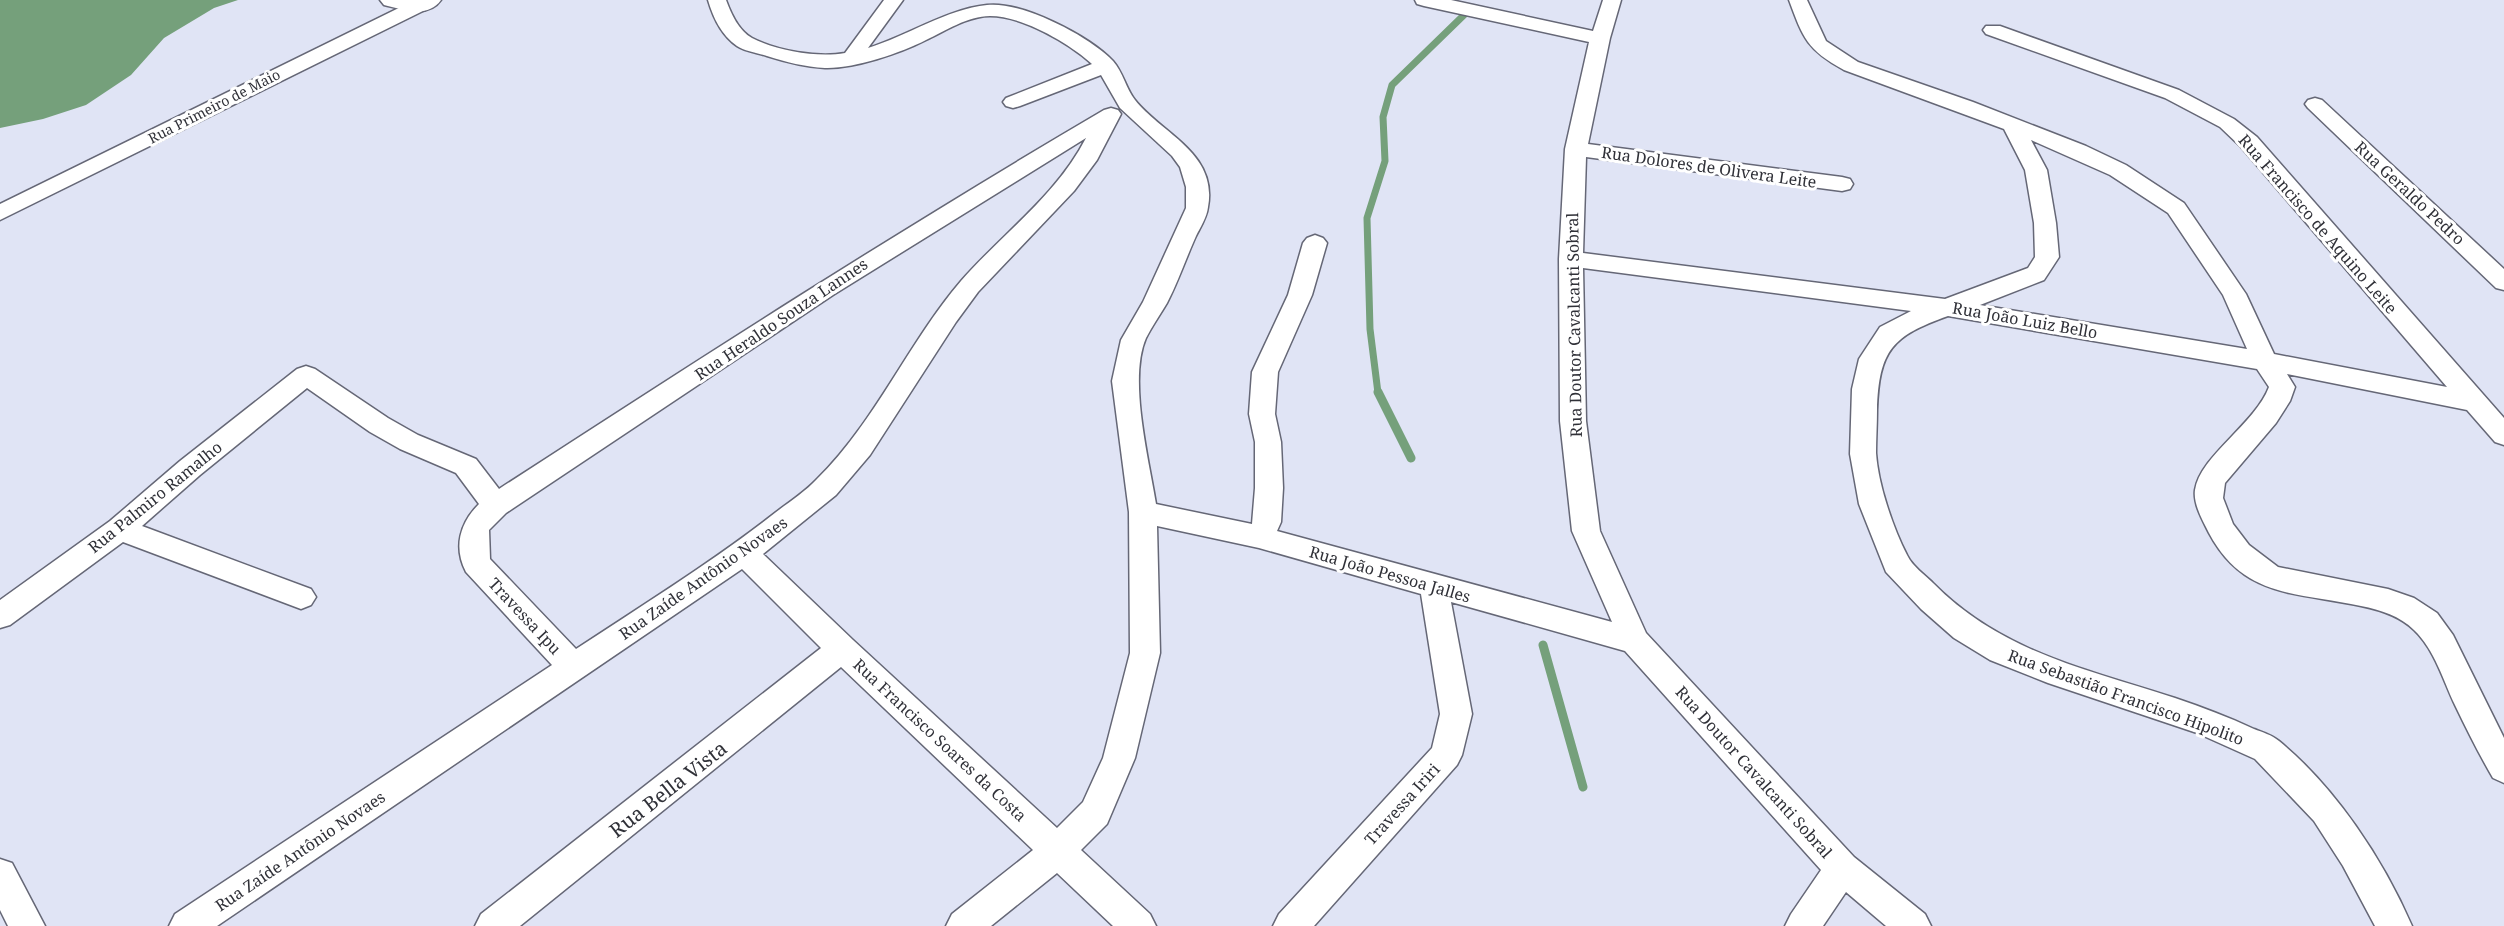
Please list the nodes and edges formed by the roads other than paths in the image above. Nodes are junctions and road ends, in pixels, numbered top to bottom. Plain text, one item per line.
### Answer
1 (393, 0) edge
2 (717, 0) edge
3 (894, 0) edge
4 (1424, 0) edge
5 (1612, 0) edge
6 (1798, 0) edge
7 (424, 2) edge
8 (1993, 30) dead end
9 (1600, 38) junction
10 (851, 58) junction
11 (1106, 66) junction
12 (1013, 102) dead end
13 (2315, 104) dead end
14 (1117, 110) junction
15 (2013, 125) junction
16 (1576, 149) junction
17 (1842, 184) dead end
18 (0, 213) edge
19 (1315, 243) dead end
20 (1571, 259) junction
21 (2504, 282) edge
22 (1950, 308) junction
23 (2265, 361) junction
24 (2475, 402) junction
25 (2504, 435) edge
26 (496, 505) junction
27 (1143, 512) junction
28 (120, 529) junction
29 (1259, 537) junction
30 (744, 553) junction
31 (476, 564) joint
32 (1434, 586) junction
33 (301, 597) dead end
34 (0, 616) edge
35 (1635, 641) junction
36 (842, 649) junction
37 (574, 668) junction
38 (2504, 768) edge
39 (1059, 850) junction
40 (1842, 868) junction
41 (0, 875) edge
42 (27, 926) edge
43 (187, 926) edge
44 (493, 926) edge
45 (964, 926) edge
46 (1138, 926) edge
47 (1292, 926) edge
48 (1803, 926) edge
49 (1912, 926) edge
50 (2394, 926) edge

1 - 7 main road
2 - 10 street
3 - 10 street
4 - 9 street
5 - 9 street, Rua Doutor Cavalcanti Sobral
6 - 15 street
7 - 18 street, Rua Primeiro de Maio
8 - 24 street, Rua Francisco de Aquino Leite
9 - 16 street, Rua Doutor Cavalcanti Sobral
10 - 11 street
11 - 12 street
11 - 14 street
13 - 21 street, Rua Geraldo Pedro
14 - 26 street, Rua Heraldo Souza Lannes
14 - 27 street
14 - 30 street, Rua Zaíde Antônio Novaes
15 - 22 street, Rua Sebastião Francisco Hipolito
15 - 23 street
16 - 17 street, Rua Dolores de Olivera Leite
16 - 20 street, Rua Doutor Cavalcanti Sobral
19 - 29 street
20 - 22 street, Rua João Luiz Bello
20 - 35 street, Rua Doutor Cavalcanti Sobral
22 - 23 street, Rua João Luiz Bello
22 - 50 street, Rua Sebastião Francisco Hipolito
23 - 24 street, Rua João Luiz Bello
23 - 38 street
24 - 25 street, Rua Francisco de Aquino Leite
26 - 28 street, Rua Palmiro Ramalho
26 - 31 street, Rua Heraldo Souza Lannes
27 - 29 street, Rua João Pessoa Jalles
27 - 39 street
28 - 33 street
28 - 34 street, Rua Palmiro Ramalho
29 - 32 street, Rua João Pessoa Jalles
30 - 36 street, Rua Francisco Soares da Costa
30 - 37 street, Rua Zaíde Antônio Novaes
31 - 37 street, Travessa Ipu
32 - 35 street, Rua João Pessoa Jalles
32 - 47 street, Travessa Iriri
35 - 40 street, Rua Doutor Cavalcanti Sobral
36 - 39 street, Rua Francisco Soares da Costa
36 - 44 street, Rua Bella Vista
37 - 43 street, Rua Zaíde Antônio Novaes
39 - 45 street
39 - 46 street, Rua Francisco Soares da Costa
40 - 48 street
40 - 49 street, Rua Doutor Cavalcanti Sobral
41 - 42 street

